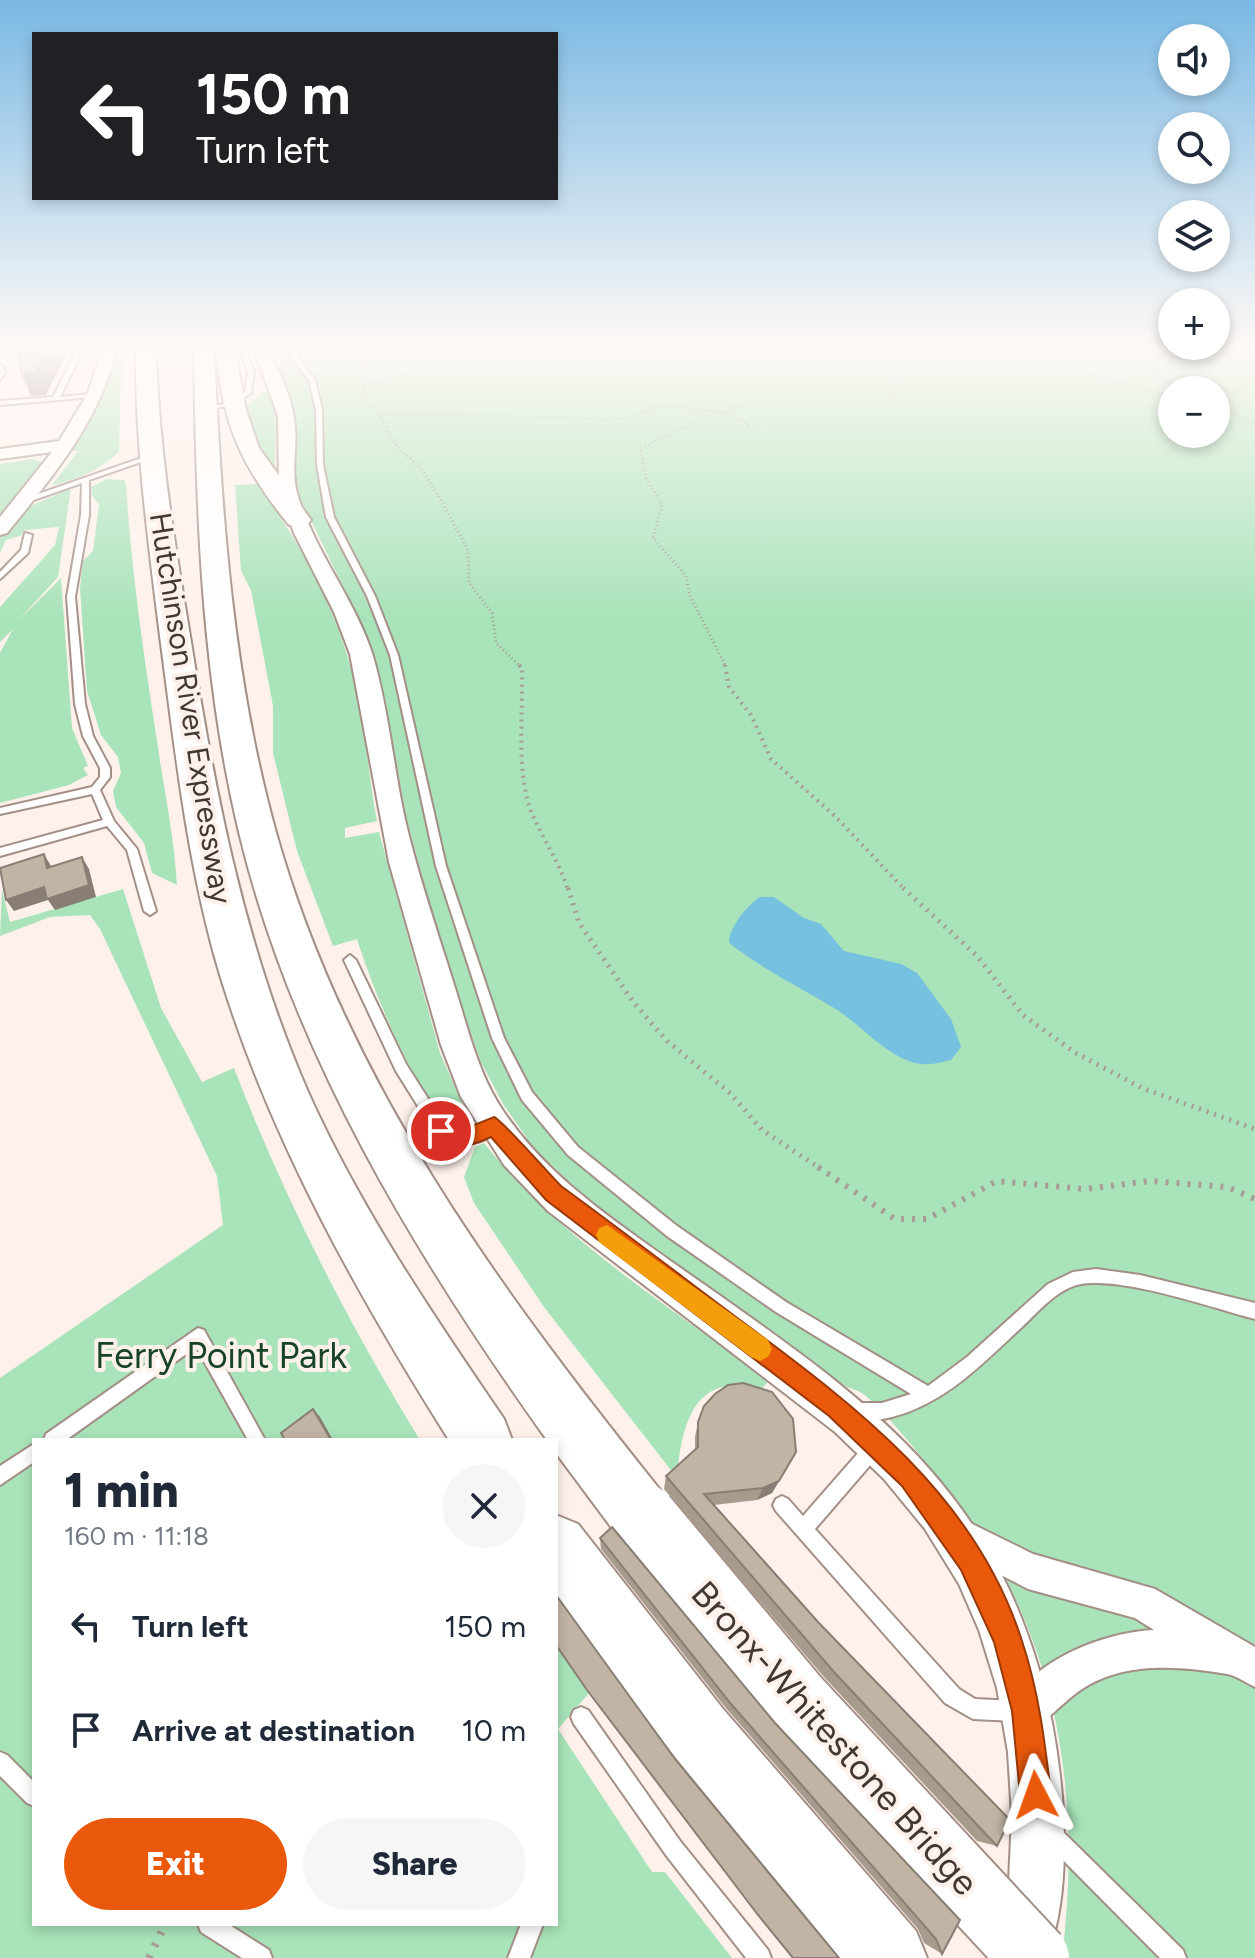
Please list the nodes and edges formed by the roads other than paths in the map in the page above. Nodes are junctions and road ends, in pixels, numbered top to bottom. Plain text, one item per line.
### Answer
1 (69, 438) edge
2 (152, 438) edge
3 (217, 438) edge
4 (238, 438) edge
5 (285, 438) edge
6 (320, 438) edge
7 (65, 445) junction
8 (0, 454) edge
9 (153, 456) junction
10 (86, 479) junction
11 (25, 500) junction
12 (298, 520) junction
13 (0, 529) edge
14 (28, 535) dead end
15 (0, 577) edge
16 (95, 790) junction
17 (0, 811) edge
18 (109, 822) junction
19 (0, 852) edge
20 (150, 911) dead end
21 (350, 960) dead end
22 (494, 1126) junction
23 (1255, 1311) edge
24 (928, 1395) junction
25 (837, 1408) junction
26 (55, 1438) edge
27 (256, 1438) edge
28 (482, 1438) edge
29 (878, 1443) junction
30 (32, 1453) edge
31 (0, 1476) edge
32 (782, 1505) edge
33 (639, 1513) joint
34 (803, 1529) junction
35 (950, 1529) junction
36 (566, 1560) edge
37 (1248, 1664) edge
38 (1027, 1711) junction
39 (581, 1717) dead end
40 (0, 1762) edge
41 (32, 1794) edge
42 (1036, 1819) junction
43 (212, 1926) edge
44 (531, 1926) edge
45 (261, 1958) edge
46 (519, 1958) edge
47 (760, 1958) edge
48 (889, 1958) edge
49 (1021, 1958) edge
50 (1035, 1958) edge
51 (1175, 1958) edge

1 - 7 street
2 - 9 highway, Hutchinson River Expressway
3 - 33 highway, Hutchinson River Expressway
4 - 12 highway
5 - 12 street
6 - 24 lane
7 - 8 street
7 - 11 street
9 - 10 lane
9 - 28 highway, Hutchinson River Expressway
10 - 11 lane
10 - 16 lane
11 - 13 street
12 - 22 street
14 - 15 lane
16 - 17 lane
16 - 18 lane
18 - 19 lane
18 - 20 lane
21 - 22 lane
22 - 25 street
23 - 24 lane
24 - 25 lane
25 - 29 street
26 - 27 lane
29 - 34 lane
29 - 35 street
30 - 31 lane
32 - 34 lane
33 - 50 highway, Bronx-Whitestone Bridge, bridge
34 - 38 lane
35 - 37 street
35 - 38 street
36 - 48 highway
37 - 38 street
38 - 42 street
39 - 47 lane
40 - 41 lane
42 - 49 street
42 - 51 lane
43 - 45 lane
44 - 46 lane

